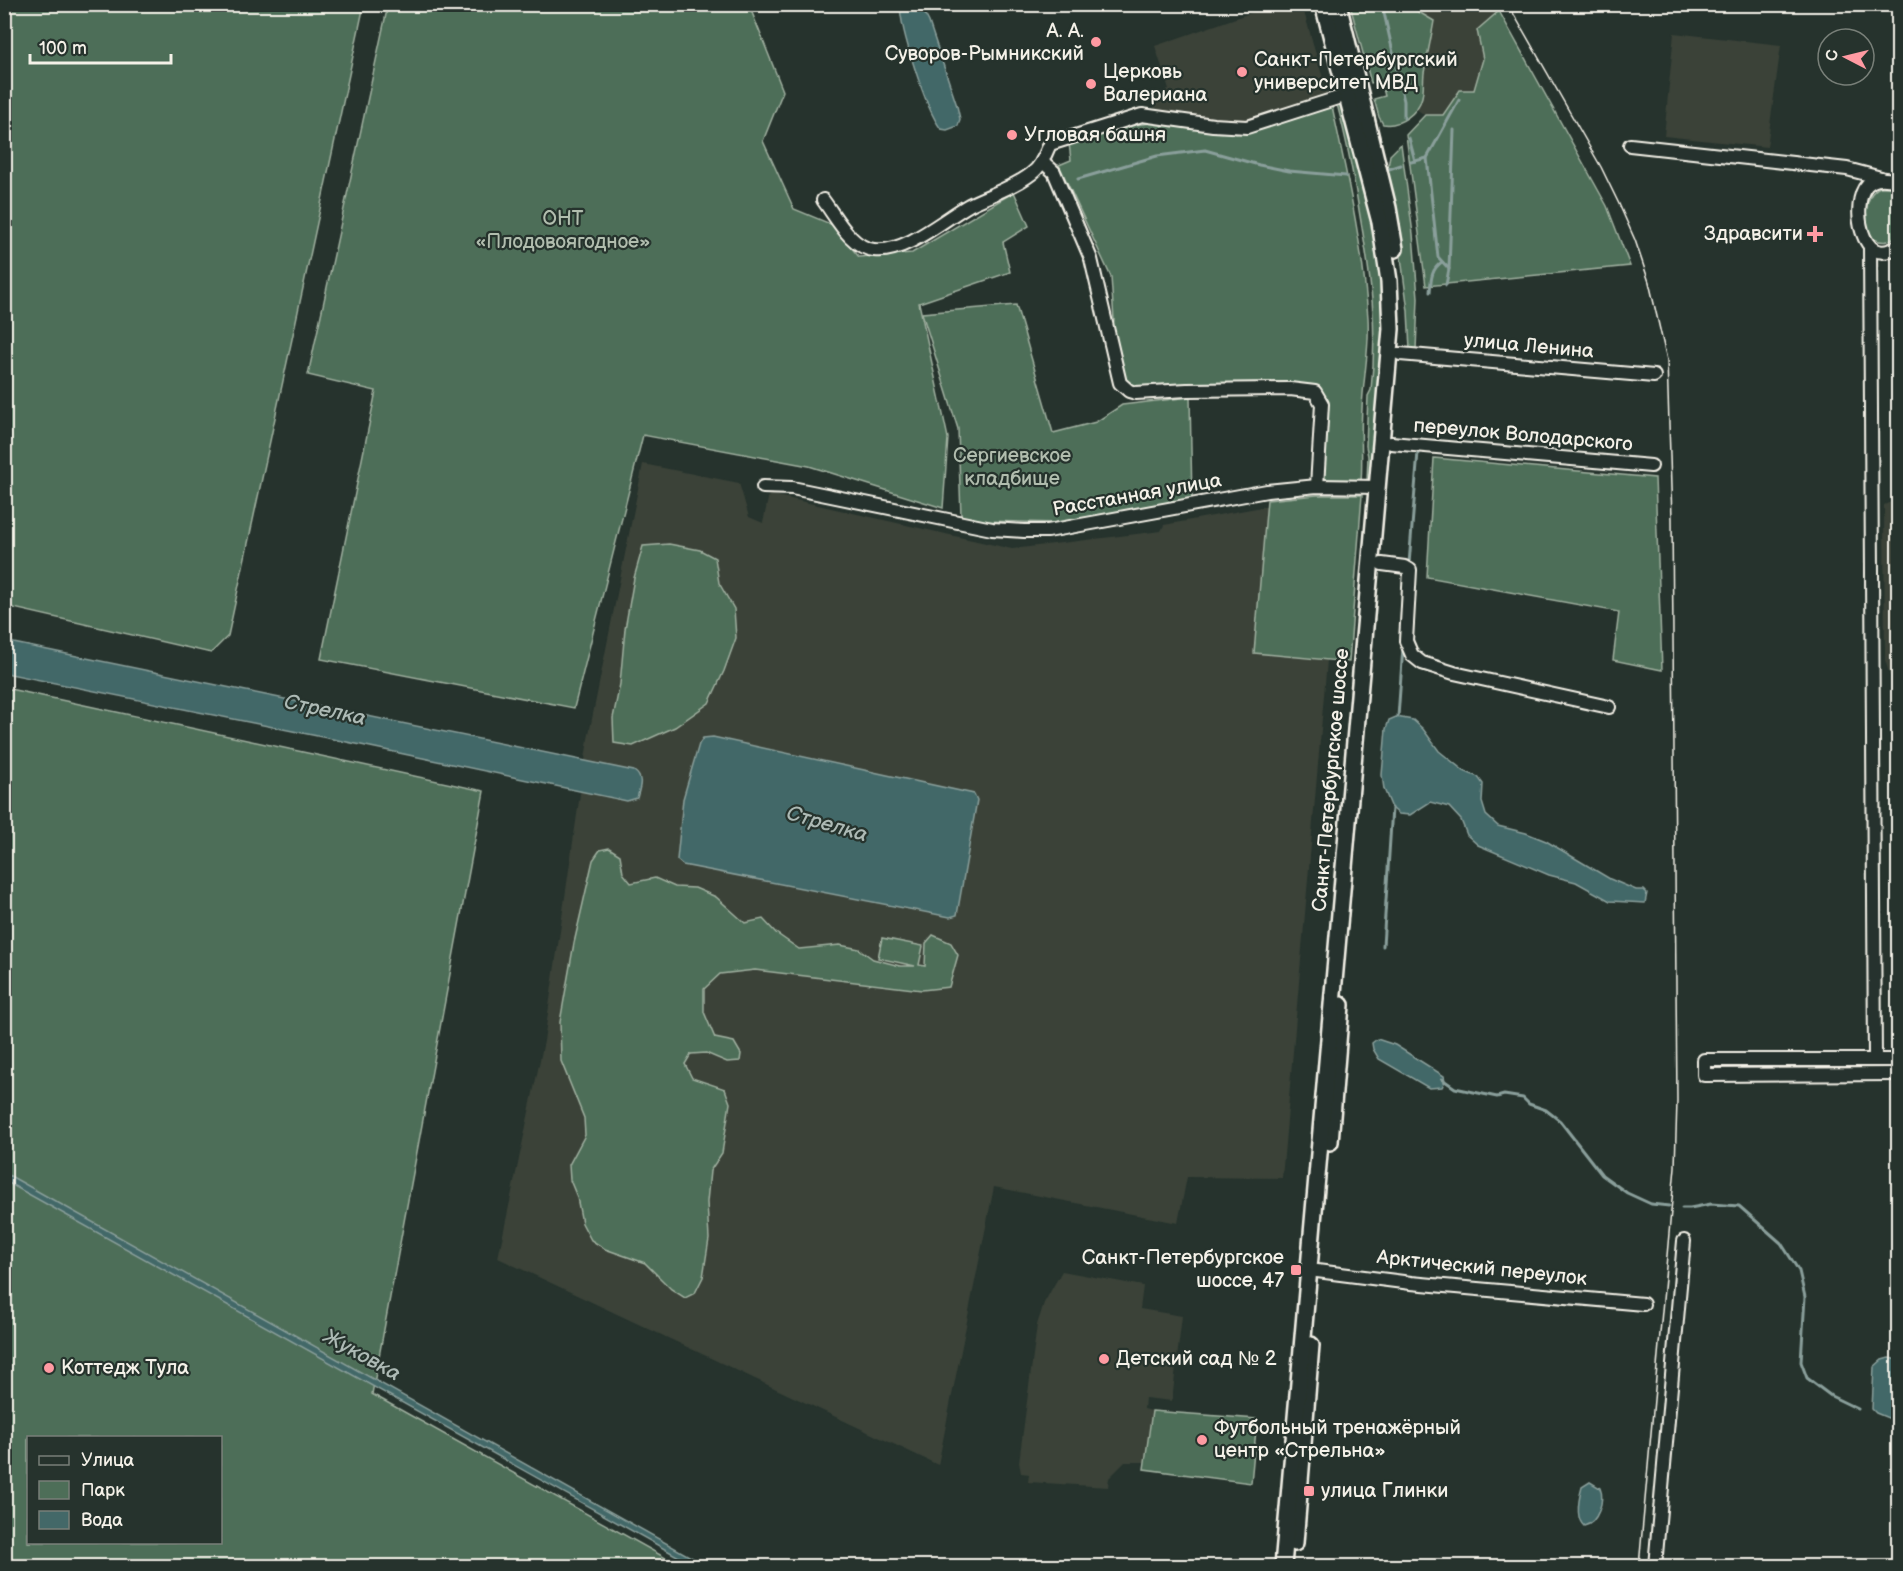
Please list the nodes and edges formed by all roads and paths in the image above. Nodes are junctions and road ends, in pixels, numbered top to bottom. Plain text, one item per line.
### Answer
1 (1323, 4) edge
2 (1338, 4) edge
3 (1347, 96) junction
4 (1630, 145) dead end
5 (1042, 161) junction
6 (1881, 178) junction
7 (1899, 181) edge
8 (823, 200) dead end
9 (1870, 247) junction
10 (1897, 252) edge
11 (1400, 354) junction
12 (1654, 376) dead end
13 (1391, 443) junction
14 (1651, 466) dead end
15 (1317, 486) junction
16 (763, 487) dead end
17 (1378, 487) junction
18 (1382, 564) junction
19 (1610, 707) dead end
20 (1875, 1060) junction
21 (1899, 1060) edge
22 (1899, 1074) edge
23 (1684, 1241) dead end
24 (1317, 1271) junction
25 (1643, 1304) dead end
26 (1283, 1566) edge
27 (1293, 1566) edge
28 (1655, 1566) edge

1 - 3 main road, Санкт-Петербургское шоссе
2 - 11 main road, Санкт-Петербургское шоссе
3 - 5 street
3 - 17 main road, Санкт-Петербургское шоссе
4 - 6 street
5 - 8 street
5 - 15 street
6 - 7 street
6 - 9 street
9 - 10 street
9 - 20 street
11 - 12 street, улица Ленина
11 - 13 main road, Санкт-Петербургское шоссе
13 - 14 street, переулок Володарского
13 - 18 main road, Санкт-Петербургское шоссе
15 - 16 street, Расстанная улица
15 - 17 street, Расстанная улица
17 - 26 main road, Санкт-Петербургское шоссе
18 - 19 street
18 - 24 main road, Санкт-Петербургское шоссе
20 - 21 street
20 - 22 street
23 - 28 street
24 - 25 street, Арктический переулок
24 - 27 main road, Санкт-Петербургское шоссе

